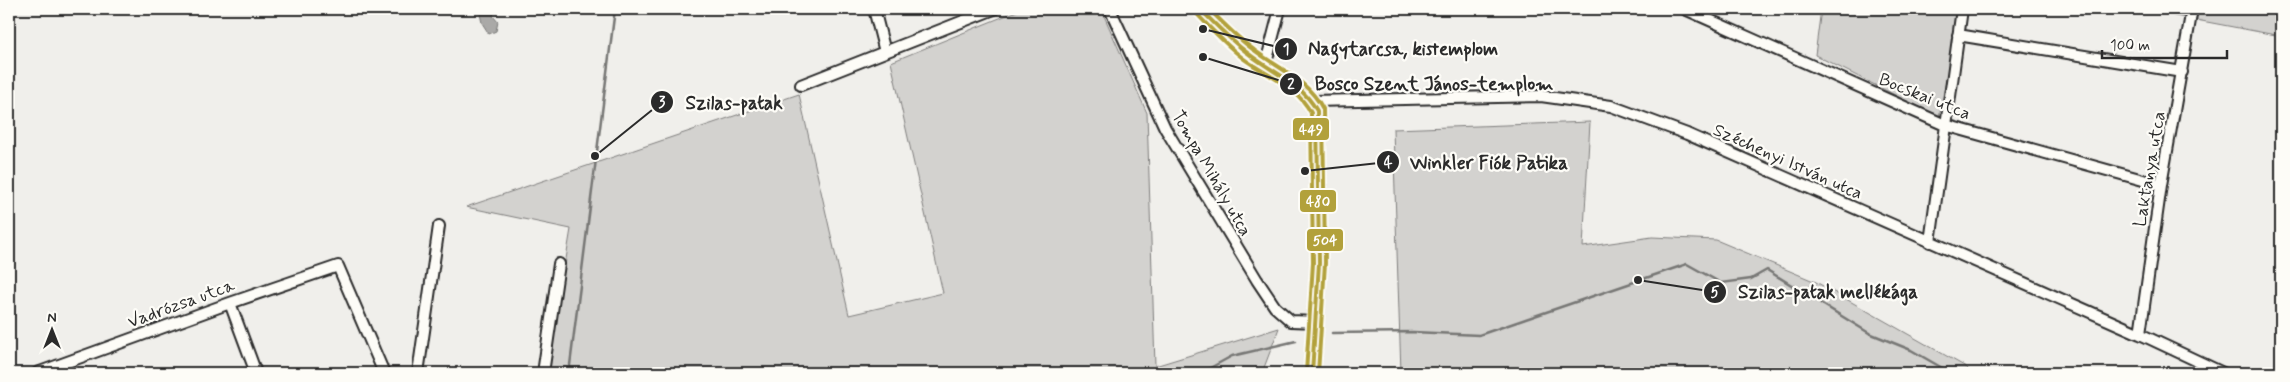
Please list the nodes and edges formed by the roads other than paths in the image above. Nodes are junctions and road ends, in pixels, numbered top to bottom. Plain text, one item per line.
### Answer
1 (874, 9) edge
2 (994, 9) edge
3 (1110, 9) edge
4 (1200, 9) edge
5 (1280, 9) edge
6 (1685, 9) edge
7 (1962, 9) edge
8 (2192, 9) edge
9 (1958, 35) junction
10 (885, 52) junction
11 (1265, 67) junction
12 (2182, 72) junction
13 (801, 85) dead end
14 (1312, 101) junction
15 (1945, 125) junction
16 (2161, 185) junction
17 (439, 226) dead end
18 (1930, 242) junction
19 (559, 264) dead end
20 (230, 303) junction
21 (1316, 325) junction
22 (2140, 334) junction
23 (37, 373) edge
24 (256, 373) edge
25 (384, 373) edge
26 (418, 373) edge
27 (544, 373) edge
28 (1312, 373) edge
29 (2223, 373) edge

1 - 10 street
2 - 10 street
3 - 21 street, Tompa Mihály utca
4 - 11 main road
5 - 11 street
6 - 15 street, Bocskai utca
7 - 9 street
8 - 12 street, Laktanya utca
9 - 12 street
9 - 15 street
10 - 13 street
11 - 14 main road
12 - 16 street, Laktanya utca
14 - 18 street, Széchenyi István utca
14 - 21 main road
15 - 16 street, Bocskai utca
15 - 18 street
16 - 22 street, Laktanya utca
17 - 26 street
18 - 22 street, Széchenyi István utca
19 - 27 street
20 - 23 street, Vadrózsa utca
20 - 24 street
20 - 25 street, Vadrózsa utca
21 - 28 main road
22 - 29 street, Széchenyi István utca

